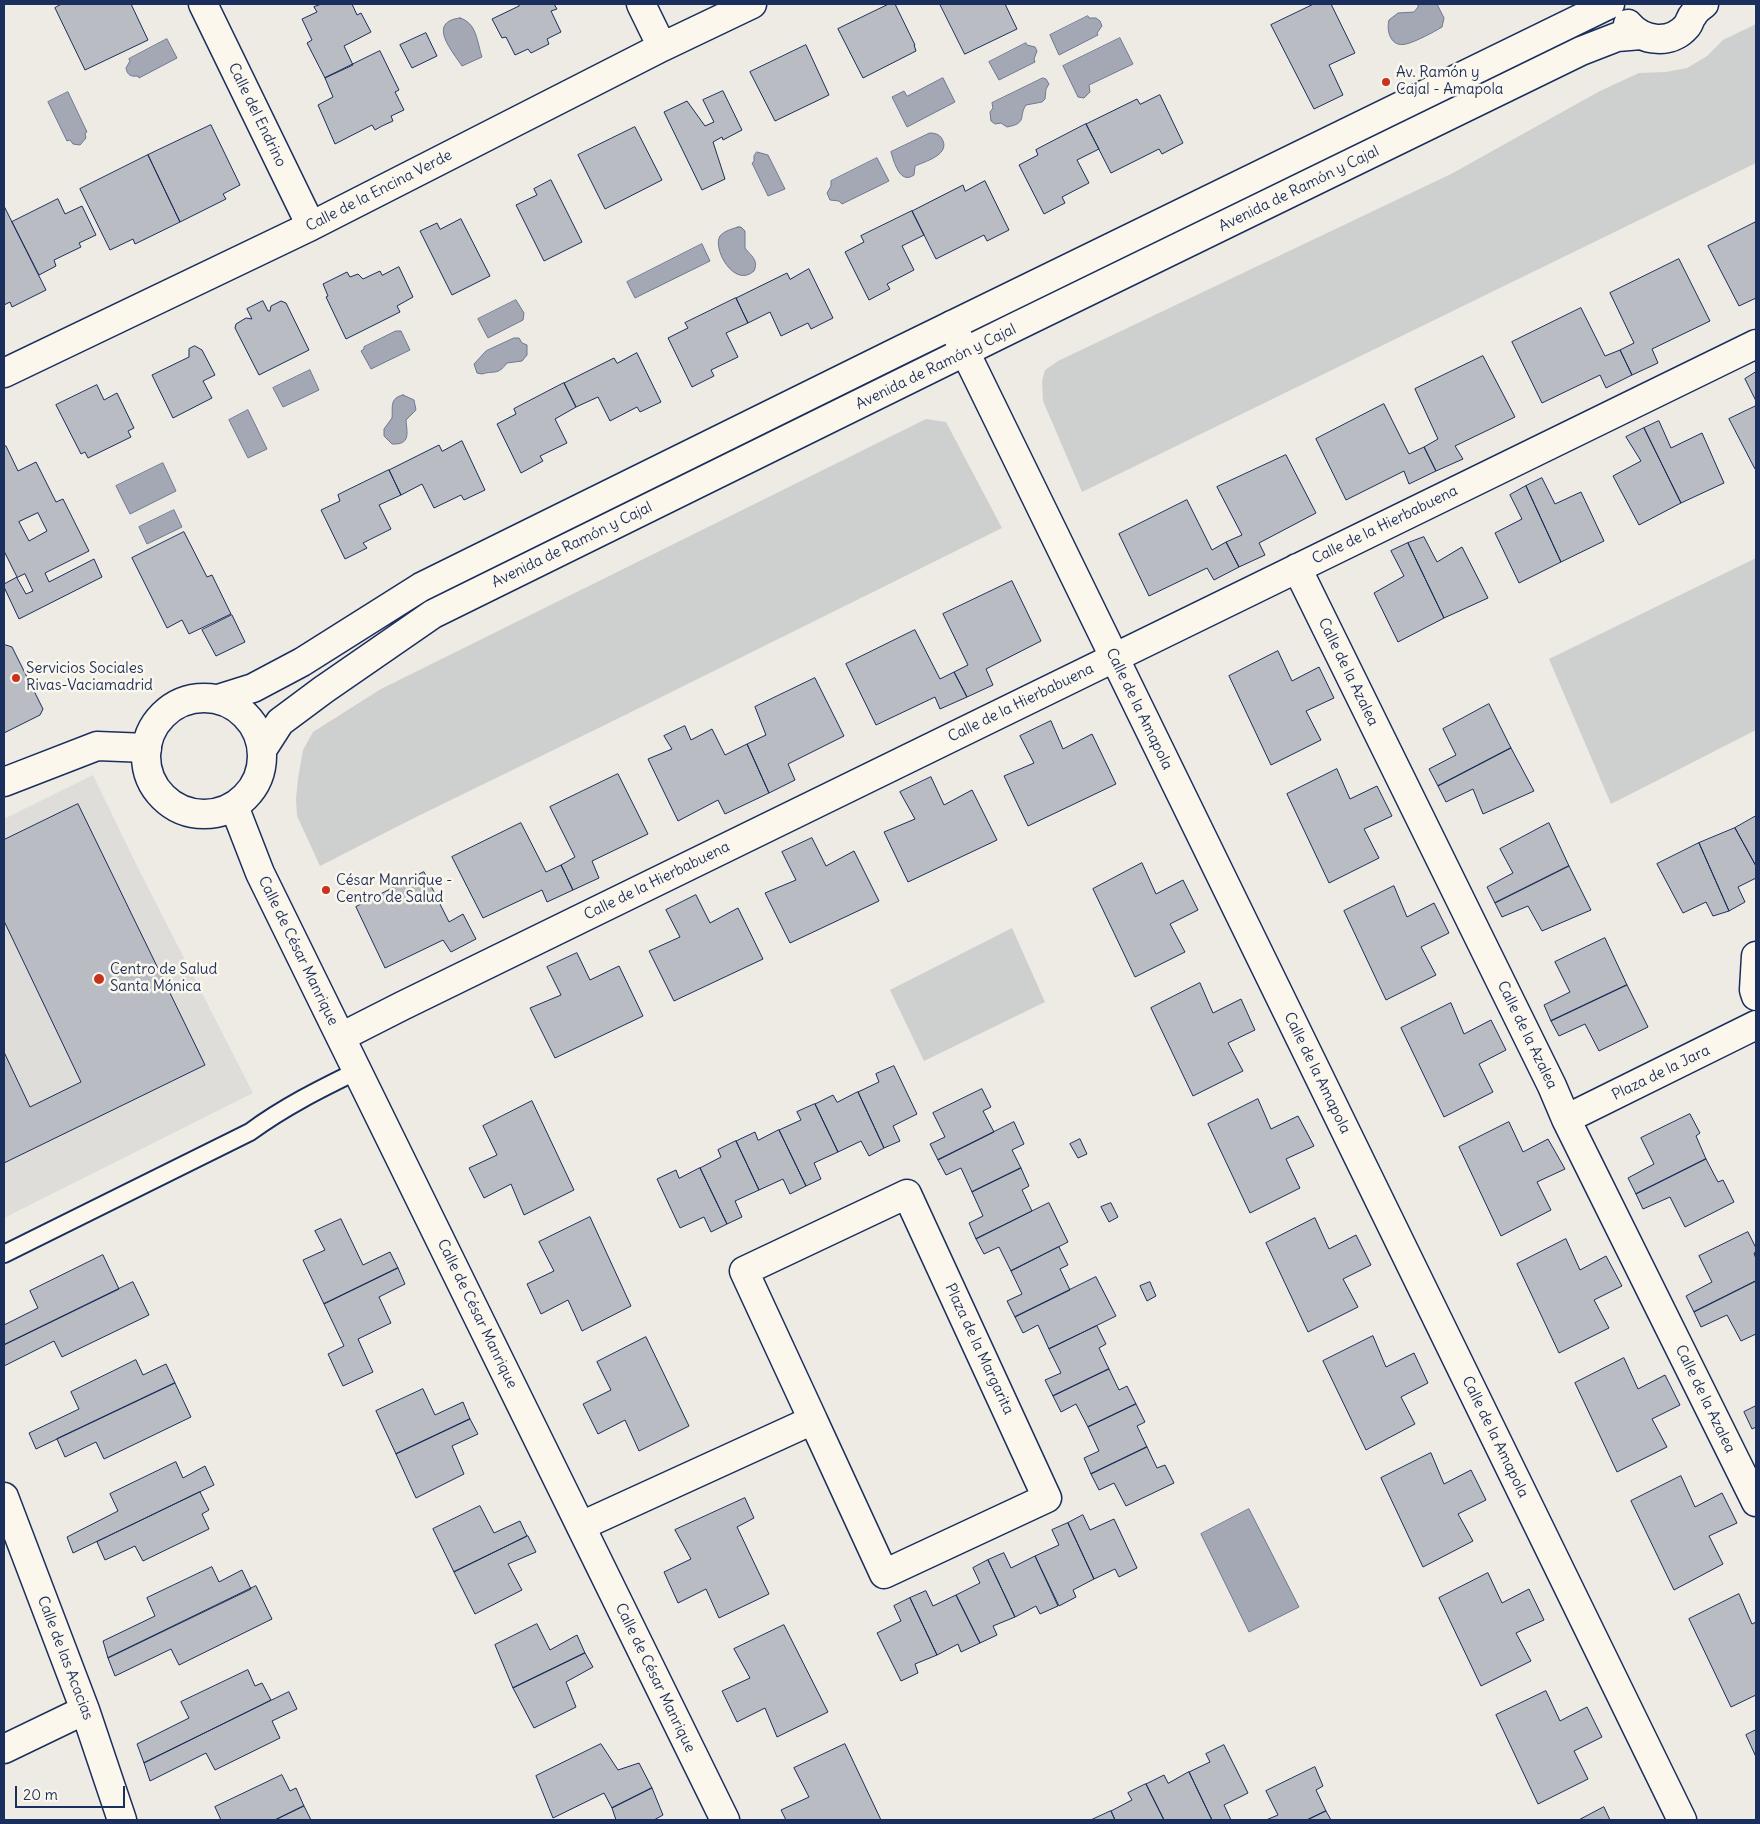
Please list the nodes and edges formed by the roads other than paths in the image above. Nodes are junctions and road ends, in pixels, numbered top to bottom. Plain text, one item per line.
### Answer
1 (203, 4) edge
2 (641, 4) edge
3 (752, 4) edge
4 (1610, 4) edge
5 (1622, 4) edge
6 (1697, 7) edge
7 (1641, 35) junction
8 (662, 47) junction
9 (311, 226) junction
10 (952, 326) junction
11 (1756, 344) edge
12 (964, 352) junction
13 (4, 373) edge
14 (1297, 568) junction
15 (1113, 659) junction
16 (218, 699) junction
17 (147, 748) junction
18 (262, 750) junction
19 (4, 782) edge
20 (234, 806) junction
21 (1756, 956) edge
22 (1756, 996) edge
23 (1756, 1026) edge
24 (341, 1037) junction
25 (358, 1070) junction
26 (1566, 1119) junction
27 (4, 1254) edge
28 (812, 1420) junction
29 (4, 1497) edge
30 (1756, 1502) edge
31 (581, 1526) junction
32 (85, 1710) junction
33 (4, 1749) edge
34 (122, 1820) edge
35 (725, 1820) edge
36 (1682, 1820) edge

1 - 9 street, Calle del Endrino
2 - 8 street
3 - 8 street, Calle de la Encina Verde
4 - 10 street, Avenida de Ramón y Cajal
5 - 7 street
6 - 7 street, Avenida de Ramón y Cajal
7 - 12 street, Avenida de Ramón y Cajal
8 - 9 street, Calle de la Encina Verde
9 - 13 street, Calle de la Encina Verde
10 - 12 street, Calle de la Amapola
10 - 16 street, Avenida de Ramón y Cajal
11 - 14 street, Calle de la Hierbabuena
12 - 15 street, Calle de la Amapola
12 - 18 street, Avenida de Ramón y Cajal
14 - 15 street, Calle de la Hierbabuena
14 - 26 street, Calle de la Azalea
15 - 24 street, Calle de la Hierbabuena
15 - 36 street, Calle de la Amapola
16 - 17 street
16 - 18 street
17 - 19 street
17 - 20 street
18 - 20 street
20 - 24 street, Calle de César Manrique
21 - 22 street
23 - 26 street, Plaza de la Jara
24 - 25 street, Calle de César Manrique
25 - 27 lane
25 - 31 street, Calle de César Manrique
26 - 30 street, Calle de la Azalea
28 - 28 street, Plaza de la Margarita
28 - 31 street
29 - 32 street, Calle de las Acacias
31 - 35 street, Calle de César Manrique
32 - 33 street
32 - 34 street, Calle de las Acacias

